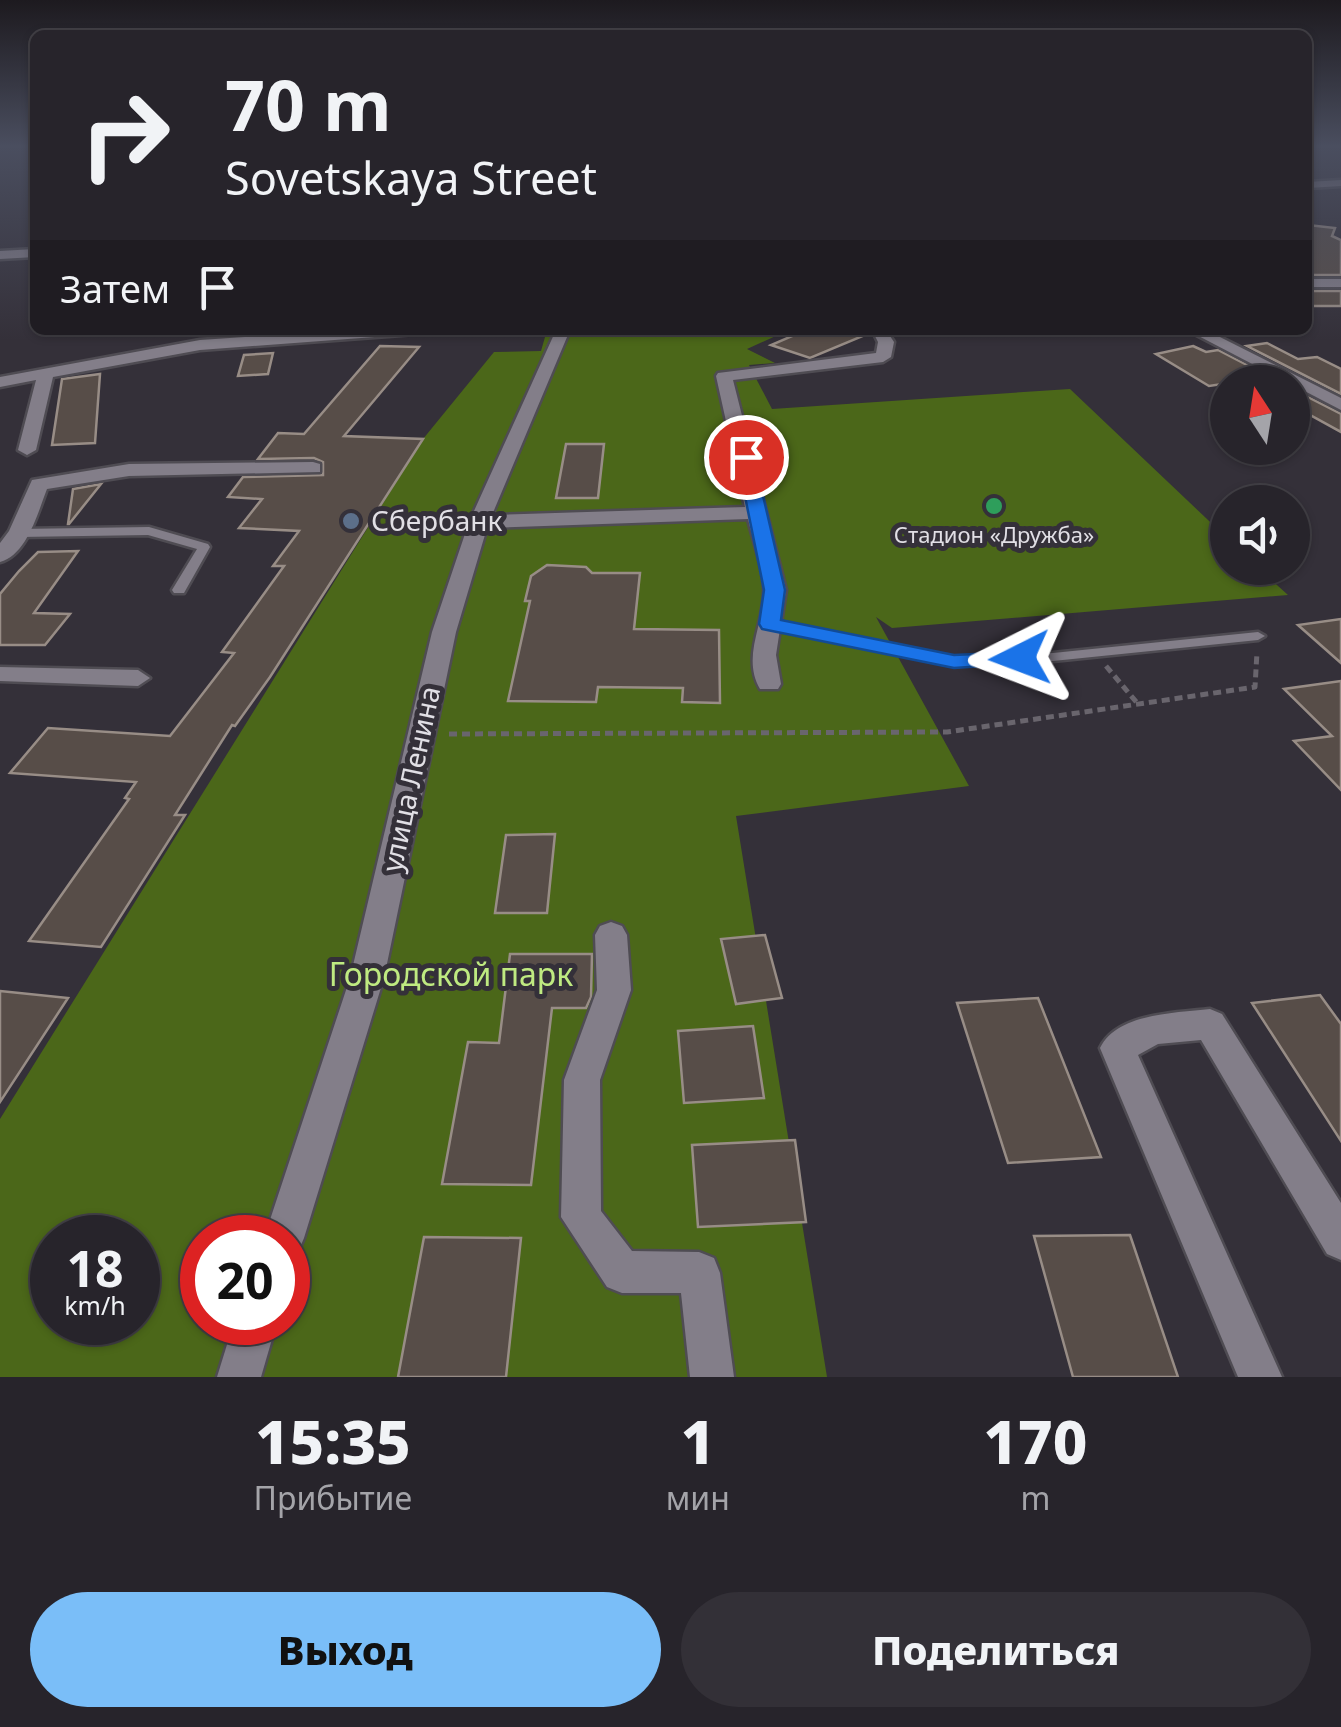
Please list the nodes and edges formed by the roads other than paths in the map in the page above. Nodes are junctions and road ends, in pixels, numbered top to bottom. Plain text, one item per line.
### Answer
1 (30, 253) edge
2 (0, 255) edge
3 (1312, 283) edge
4 (1341, 283) edge
5 (343, 335) edge
6 (560, 335) edge
7 (882, 335) edge
8 (1204, 335) edge
9 (46, 373) junction
10 (0, 382) edge
11 (1341, 405) edge
12 (27, 450) dead end
13 (313, 468) dead end
14 (758, 513) junction
15 (479, 522) junction
16 (19, 532) junction
17 (0, 556) edge
18 (179, 590) dead end
19 (770, 624) junction
20 (1258, 636) road end
21 (0, 674) edge
22 (138, 678) dead end
23 (769, 684) dead end
24 (611, 934) dead end
25 (291, 1215) edge
26 (1341, 1240) edge
27 (249, 1345) edge
28 (239, 1377) edge
29 (712, 1377) edge
30 (1260, 1377) edge

1 - 2 street
3 - 4 street
5 - 9 street
6 - 15 street, улица Ленина
7 - 14 street
8 - 11 street
9 - 10 street
9 - 12 street
13 - 16 street
14 - 15 street
14 - 19 street
15 - 25 street, улица Ленина
16 - 17 street
16 - 18 lane
19 - 20 lane
19 - 23 street
21 - 22 street
24 - 29 street
26 - 30 street
27 - 28 street

